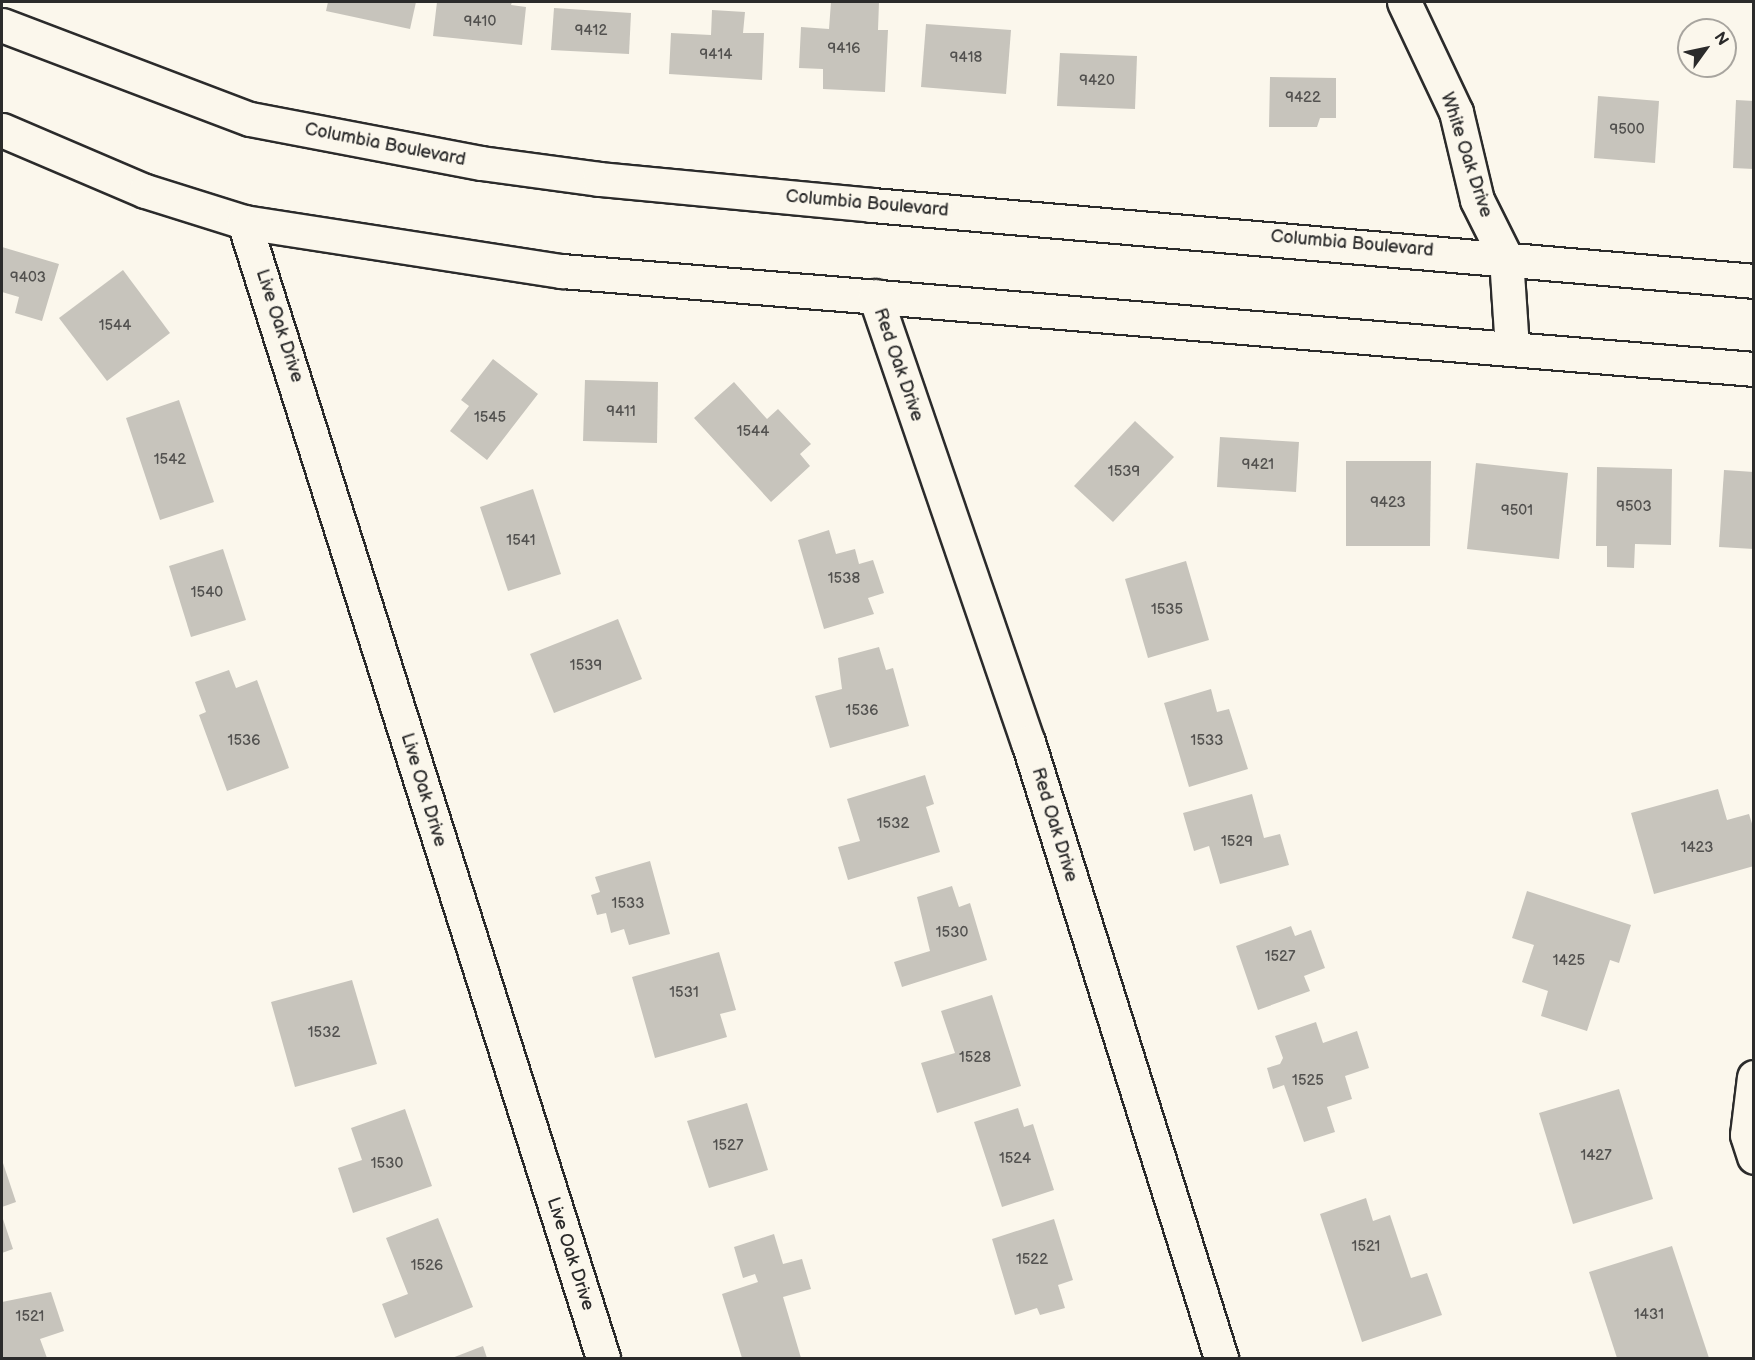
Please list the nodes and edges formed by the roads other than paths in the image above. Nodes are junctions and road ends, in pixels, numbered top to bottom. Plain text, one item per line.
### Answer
1 (1404, 2) edge
2 (2, 25) edge
3 (2, 130) edge
4 (244, 222) junction
5 (1506, 258) junction
6 (1754, 281) edge
7 (875, 296) junction
8 (1512, 349) junction
9 (1754, 369) edge
10 (1754, 1077) edge
11 (1754, 1156) edge
12 (603, 1359) edge
13 (1221, 1359) edge

1 - 5 street, White Oak Drive
2 - 5 street, Columbia Boulevard
3 - 4 street
4 - 7 street
4 - 12 street, Live Oak Drive
5 - 6 street, Columbia Boulevard
5 - 8 street, White Oak Drive
7 - 8 street
7 - 13 street, Red Oak Drive
8 - 9 street
10 - 11 street

